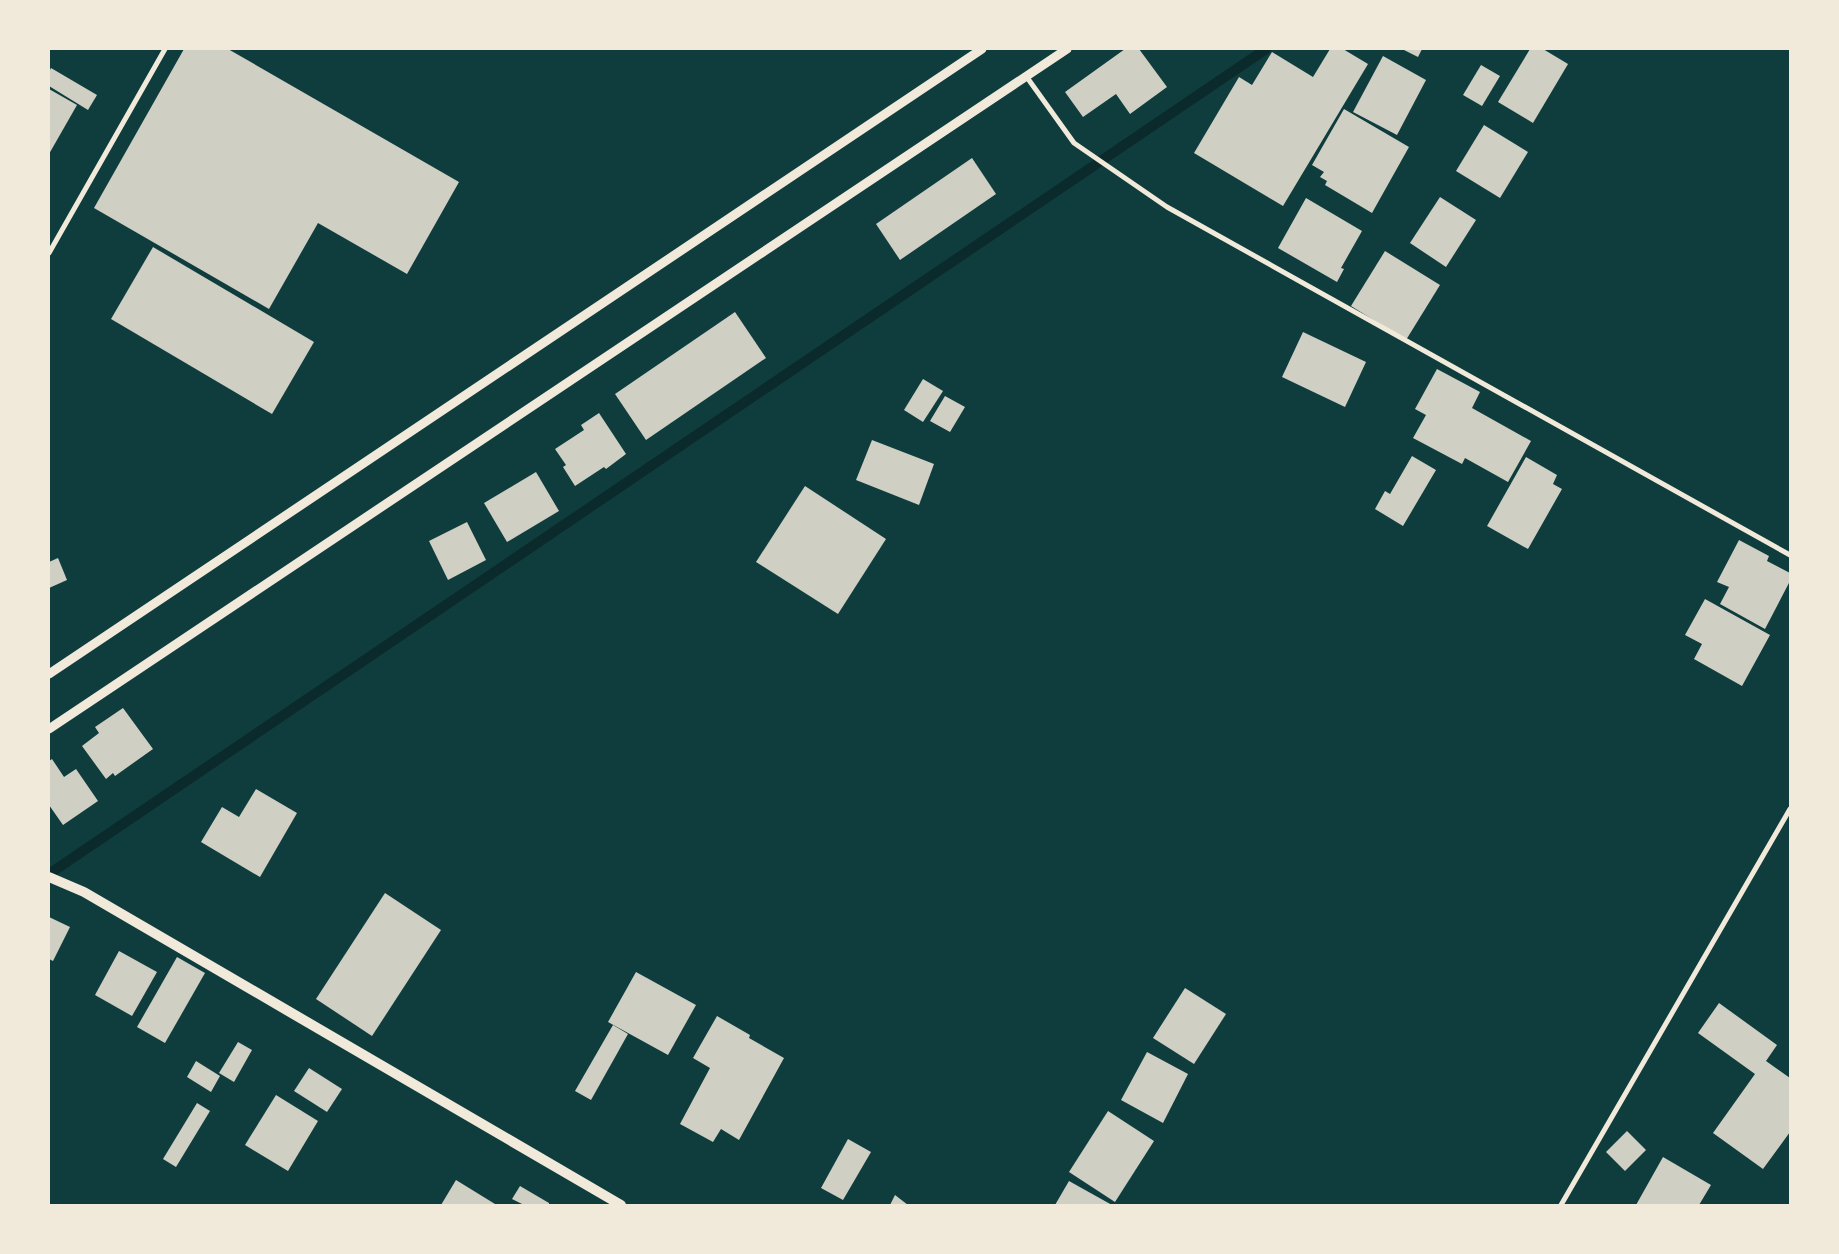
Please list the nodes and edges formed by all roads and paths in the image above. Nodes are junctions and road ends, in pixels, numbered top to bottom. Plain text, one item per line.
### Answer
1 (165, 49) edge
2 (982, 49) edge
3 (1067, 49) edge
4 (1026, 76) junction
5 (49, 253) edge
6 (1790, 555) edge
7 (49, 674) edge
8 (49, 729) edge
9 (1790, 810) edge
10 (49, 876) edge
11 (615, 1204) edge
12 (1562, 1205) edge

1 - 5 street
2 - 7 street
3 - 4 street
4 - 6 street
4 - 8 street
9 - 12 street
10 - 11 main road

